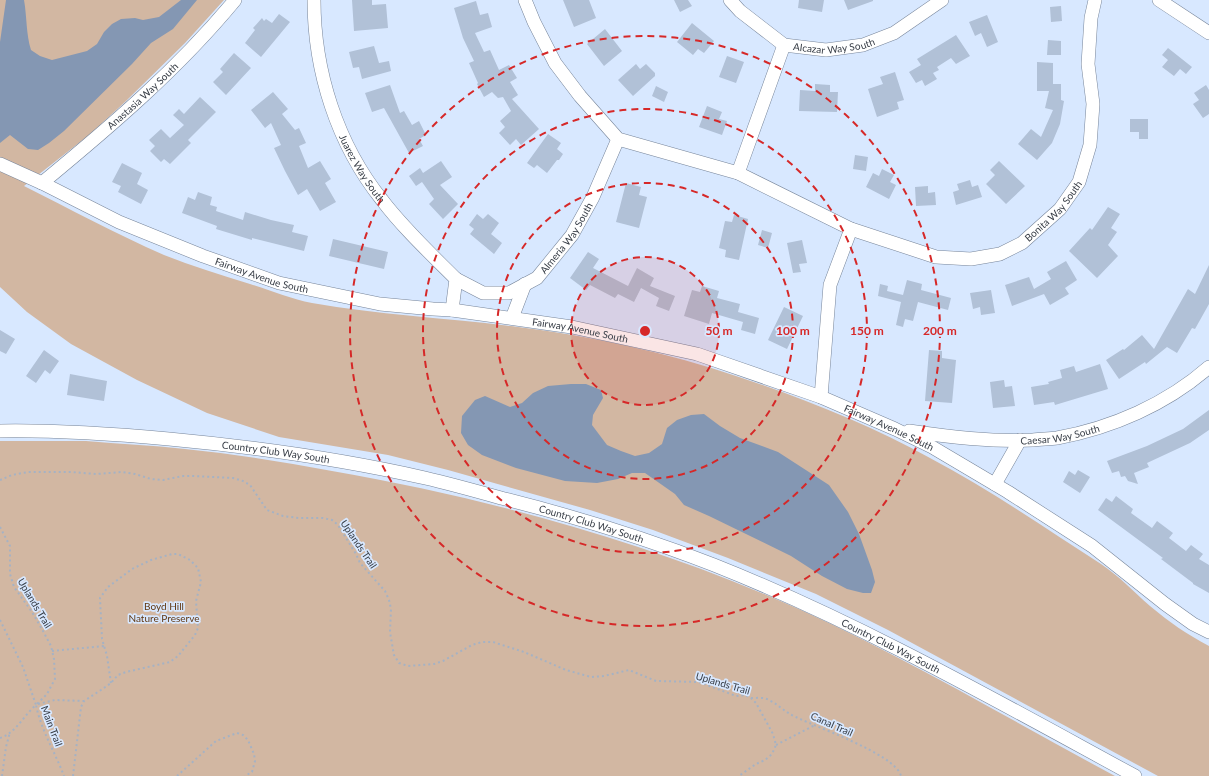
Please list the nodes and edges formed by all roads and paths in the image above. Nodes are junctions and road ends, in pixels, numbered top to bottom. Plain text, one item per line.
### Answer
1 (235, 0) edge
2 (314, 0) edge
3 (526, 0) edge
4 (730, 0) edge
5 (942, 0) edge
6 (1095, 0) edge
7 (1159, 0) edge
8 (1209, 33) edge
9 (784, 45) junction
10 (618, 139) junction
11 (0, 164) edge
12 (738, 173) junction
13 (42, 183) junction
14 (851, 229) junction
15 (456, 279) junction
16 (526, 284) junction
17 (452, 310) junction
18 (512, 318) junction
19 (1209, 367) edge
20 (821, 397) junction
21 (895, 429) junction
22 (0, 431) edge
23 (1020, 440) junction
24 (0, 480) edge
25 (995, 484) junction
26 (0, 527) edge
27 (0, 620) edge
28 (1209, 632) edge
29 (104, 646) junction
30 (52, 651) junction
31 (111, 683) junction
32 (751, 698) junction
33 (84, 701) junction
34 (36, 704) junction
35 (815, 725) junction
36 (10, 732) junction
37 (0, 738) edge
38 (776, 745) junction
39 (2, 776) edge
40 (64, 776) edge
41 (73, 776) edge
42 (177, 776) edge
43 (245, 776) edge
44 (739, 776) edge
45 (901, 776) edge
46 (1134, 776) edge

1 - 13 street, Anastasia Way South
2 - 15 street, Juarez Way South
3 - 10 street
4 - 9 street, Alcazar Way South
5 - 9 street, Alcazar Way South
6 - 14 street, Bonita Way South
7 - 8 street
9 - 12 street
10 - 12 street
10 - 16 street, Almeria Way South
11 - 13 street, Fairway Avenue South
12 - 14 street, Bonita Way South
13 - 17 street, Fairway Avenue South
14 - 20 street
15 - 16 street, Almeria Way South
15 - 17 street
16 - 18 street
17 - 18 street, Fairway Avenue South
18 - 20 street, Fairway Avenue South
19 - 23 street, Caesar Way South
20 - 21 street, Fairway Avenue South
21 - 23 street, Caesar Way South
21 - 25 street, Fairway Avenue South
22 - 46 street, Country Club Way South
23 - 25 street
24 - 32 path, Uplands Trail
25 - 28 street, Fairway Avenue South
26 - 30 path, Uplands Trail
27 - 34 path
29 - 30 path
29 - 31 path
29 - 31 path
30 - 34 path, Uplands Trail
31 - 33 path
32 - 35 path, Canal Trail
32 - 38 path, Uplands Trail
33 - 34 path
33 - 41 path
34 - 36 path, Main Trail
34 - 40 path, Main Trail
35 - 38 path
35 - 45 path, Canal Trail
36 - 37 path, Main Trail
36 - 39 path
38 - 44 path
42 - 43 path

